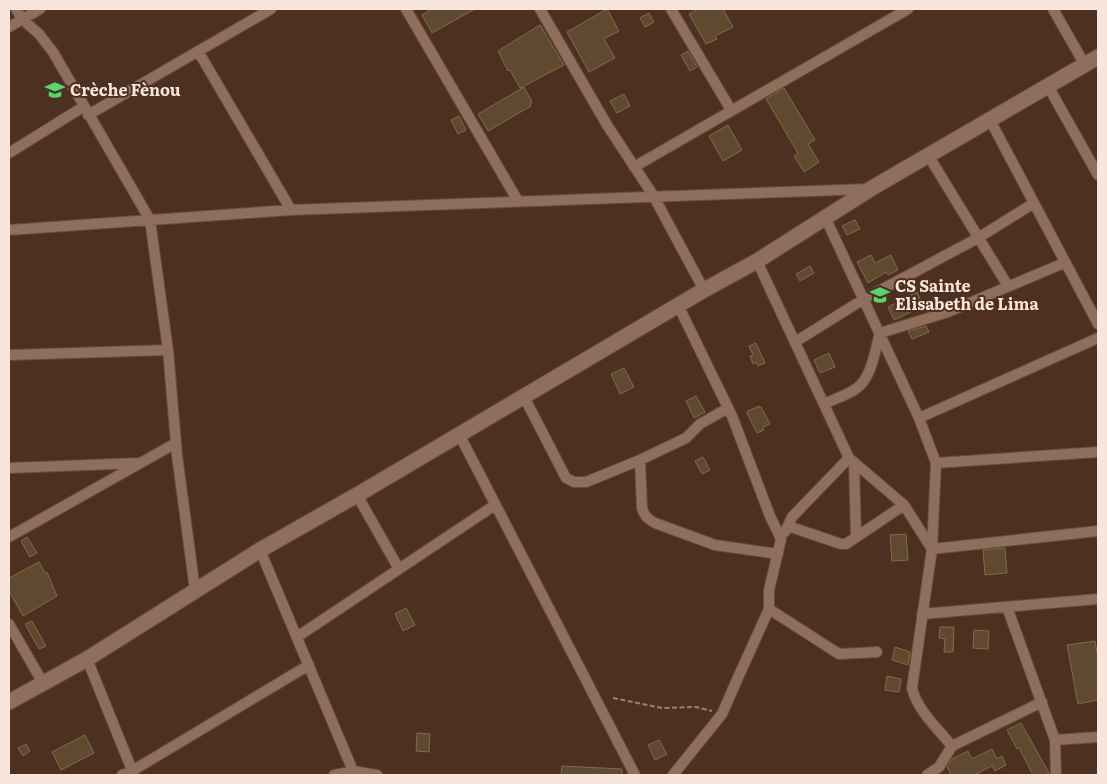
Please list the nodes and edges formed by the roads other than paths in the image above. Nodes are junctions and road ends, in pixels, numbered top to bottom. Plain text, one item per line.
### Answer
1 (16, 9) edge
2 (40, 9) edge
3 (271, 9) edge
4 (406, 9) edge
5 (540, 9) edge
6 (908, 9) edge
7 (1053, 9) edge
8 (675, 10) edge
9 (22, 19) junction
10 (9, 26) edge
11 (198, 51) junction
12 (1092, 61) edge
13 (1048, 86) junction
14 (731, 110) junction
15 (86, 111) junction
16 (990, 120) junction
17 (9, 153) edge
18 (928, 155) junction
19 (1095, 163) edge
20 (634, 167) junction
21 (1098, 174) edge
22 (872, 188) junction
23 (653, 195) junction
24 (518, 201) junction
25 (1034, 203) junction
26 (291, 210) junction
27 (826, 217) junction
28 (150, 220) junction
29 (9, 230) edge
30 (978, 238) junction
31 (757, 261) junction
32 (1064, 263) junction
33 (1008, 286) junction
34 (704, 290) junction
35 (864, 299) junction
36 (678, 305) junction
37 (1098, 324) edge
38 (880, 333) junction
39 (1098, 338) edge
40 (795, 342) junction
41 (168, 350) junction
42 (9, 355) edge
43 (523, 395) junction
44 (824, 404) junction
45 (728, 408) junction
46 (919, 418) junction
47 (459, 434) junction
48 (176, 443) junction
49 (1098, 452) edge
50 (640, 460) junction
51 (851, 460) junction
52 (143, 463) junction
53 (936, 463) junction
54 (9, 468) edge
55 (357, 495) junction
56 (495, 505) junction
57 (904, 505) junction
58 (788, 526) junction
59 (1098, 531) edge
60 (856, 536) junction
61 (9, 537) edge
62 (781, 539) junction
63 (932, 549) junction
64 (260, 550) junction
65 (778, 554) junction
66 (399, 569) junction
67 (195, 590) junction
68 (1098, 599) edge
69 (1006, 607) junction
70 (769, 609) junction
71 (922, 614) junction
72 (9, 624) edge
73 (297, 638) junction
74 (877, 652) dead end
75 (87, 659) junction
76 (309, 666) junction
77 (43, 683) junction
78 (9, 702) edge
79 (1042, 702) junction
80 (1098, 737) edge
81 (1055, 740) junction
82 (952, 746) junction
83 (353, 771) junction
84 (133, 773) edge
85 (122, 775) edge
86 (334, 775) edge
87 (377, 775) edge
88 (635, 775) edge
89 (673, 775) edge
90 (927, 775) edge
91 (1056, 775) edge

1 - 9 street
2 - 9 street
3 - 11 street
4 - 24 street
5 - 20 street
6 - 14 street
7 - 12 street
8 - 14 street
9 - 10 street
9 - 15 street
11 - 15 street
11 - 26 street
12 - 13 street
13 - 16 street
13 - 19 street
14 - 20 street
15 - 17 street
15 - 28 street
16 - 18 street
16 - 25 street
18 - 22 street
18 - 30 street
19 - 21 street
20 - 23 street
22 - 23 street
22 - 27 street
23 - 24 street
23 - 34 street
24 - 26 street
25 - 30 street
25 - 32 street
26 - 28 street
27 - 31 street
27 - 35 street
28 - 29 street
28 - 41 street
30 - 33 street
30 - 35 street
31 - 34 street
31 - 40 street
32 - 33 street
32 - 37 street
33 - 38 street
34 - 36 street
35 - 38 street
35 - 40 street
36 - 43 street
36 - 45 street
38 - 44 street
38 - 46 street
39 - 46 street
40 - 44 street
41 - 42 street
41 - 48 street
43 - 47 street
43 - 50 street
44 - 51 street
45 - 50 street
45 - 62 street
46 - 53 street
47 - 55 street
47 - 56 street
48 - 52 street
48 - 67 street
49 - 53 street
50 - 65 street
51 - 57 street
51 - 58 street
51 - 60 street
52 - 54 street
52 - 61 street
53 - 63 street
55 - 64 street
55 - 66 street
56 - 66 street
56 - 88 street
57 - 60 street
57 - 63 street
58 - 60 street
58 - 62 street
59 - 63 street
62 - 65 street
63 - 71 street
64 - 67 street
64 - 73 street
65 - 70 street
66 - 73 street
67 - 75 street
68 - 69 street
69 - 71 street
69 - 79 street
70 - 74 street
70 - 89 street
71 - 82 street
72 - 77 street
73 - 76 street
75 - 77 street
75 - 84 street
76 - 83 street
76 - 84 street
77 - 78 street
79 - 81 street
79 - 82 street
80 - 81 street
81 - 91 street
82 - 90 street
83 - 86 street
83 - 87 street
84 - 85 street

